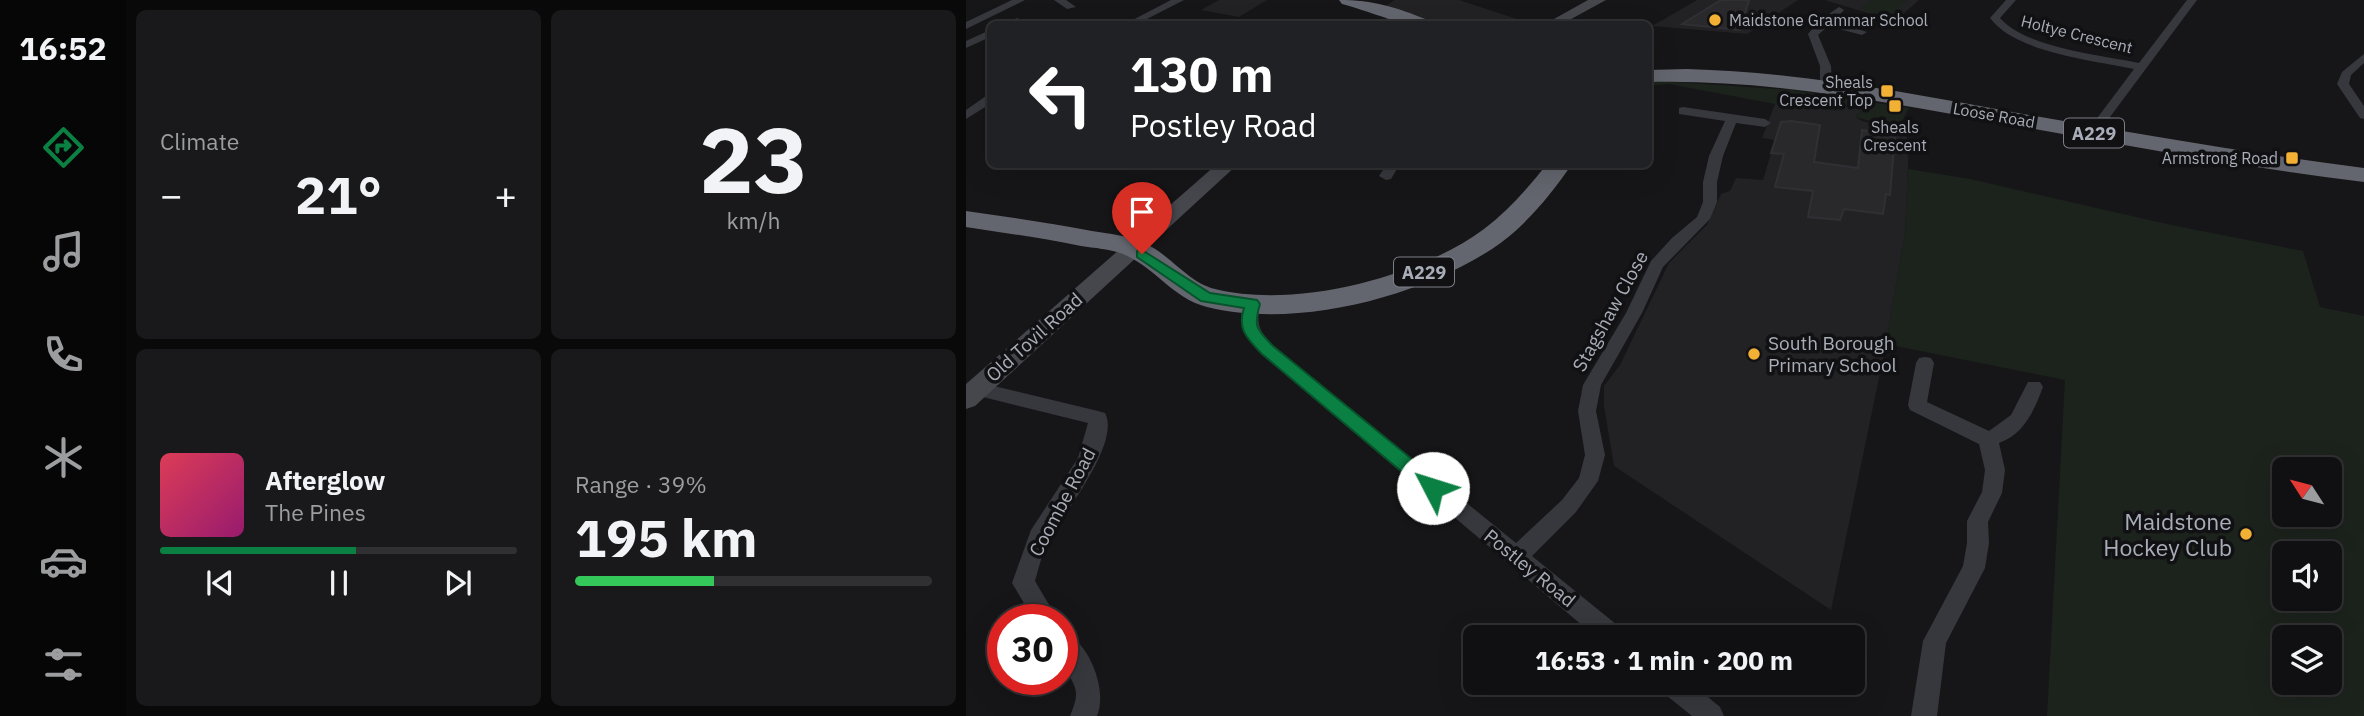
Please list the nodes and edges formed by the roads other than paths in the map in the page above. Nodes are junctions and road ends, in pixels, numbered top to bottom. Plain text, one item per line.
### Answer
1 (1020, 0) edge
2 (1059, 0) edge
3 (1179, 0) edge
4 (1348, 0) edge
5 (1599, 0) edge
6 (2011, 0) edge
7 (2192, 0) edge
8 (1071, 7) dead end
9 (1839, 10) dead end
10 (1136, 21) edge
11 (1414, 21) edge
12 (1558, 21) edge
13 (1824, 22) junction
14 (966, 26) edge
15 (1863, 33) dead end
16 (987, 34) edge
17 (966, 45) edge
18 (2364, 57) edge
19 (2142, 67) junction
20 (1652, 69) edge
21 (1652, 76) edge
22 (1706, 76) junction
23 (1826, 86) junction
24 (987, 104) edge
25 (1683, 111) dead end
26 (966, 115) edge
27 (2364, 115) edge
28 (1732, 118) junction
29 (1765, 123) dead end
30 (2101, 134) junction
31 (1224, 168) edge
32 (1557, 168) edge
33 (2364, 175) edge
34 (966, 219) edge
35 (1134, 248) junction
36 (1252, 304) junction
37 (1925, 363) dead end
38 (2034, 387) dead end
39 (971, 394) edge
40 (1988, 439) junction
41 (1516, 557) junction
42 (1036, 604) edge
43 (1599, 625) edge
44 (1078, 667) edge
45 (1686, 695) edge
46 (1083, 716) edge
47 (1711, 716) edge
48 (1924, 716) edge

1 - 14 street
2 - 8 street
3 - 10 street
4 - 11 highway
5 - 12 street
6 - 19 street, Holtye Crescent
7 - 19 street
9 - 13 street
13 - 15 street
13 - 23 street
16 - 17 street
18 - 27 street
19 - 30 street
20 - 22 highway, Loose Road / A229
21 - 22 highway, Loose Road / A229
22 - 23 highway, Loose Road / A229
23 - 30 highway, Loose Road / A229
24 - 26 street
25 - 28 street
28 - 29 street
28 - 41 street, Stagshaw Close
30 - 33 highway, Loose Road / A229
31 - 35 street, Old Tovil Road
32 - 36 highway, A229
34 - 35 highway, A229
35 - 36 highway, A229
35 - 39 street, Old Tovil Road
36 - 41 street, Postley Road
37 - 40 street
38 - 40 street
39 - 42 street, Coombe Road
40 - 48 street
41 - 43 street, Postley Road
44 - 46 street
45 - 47 street

